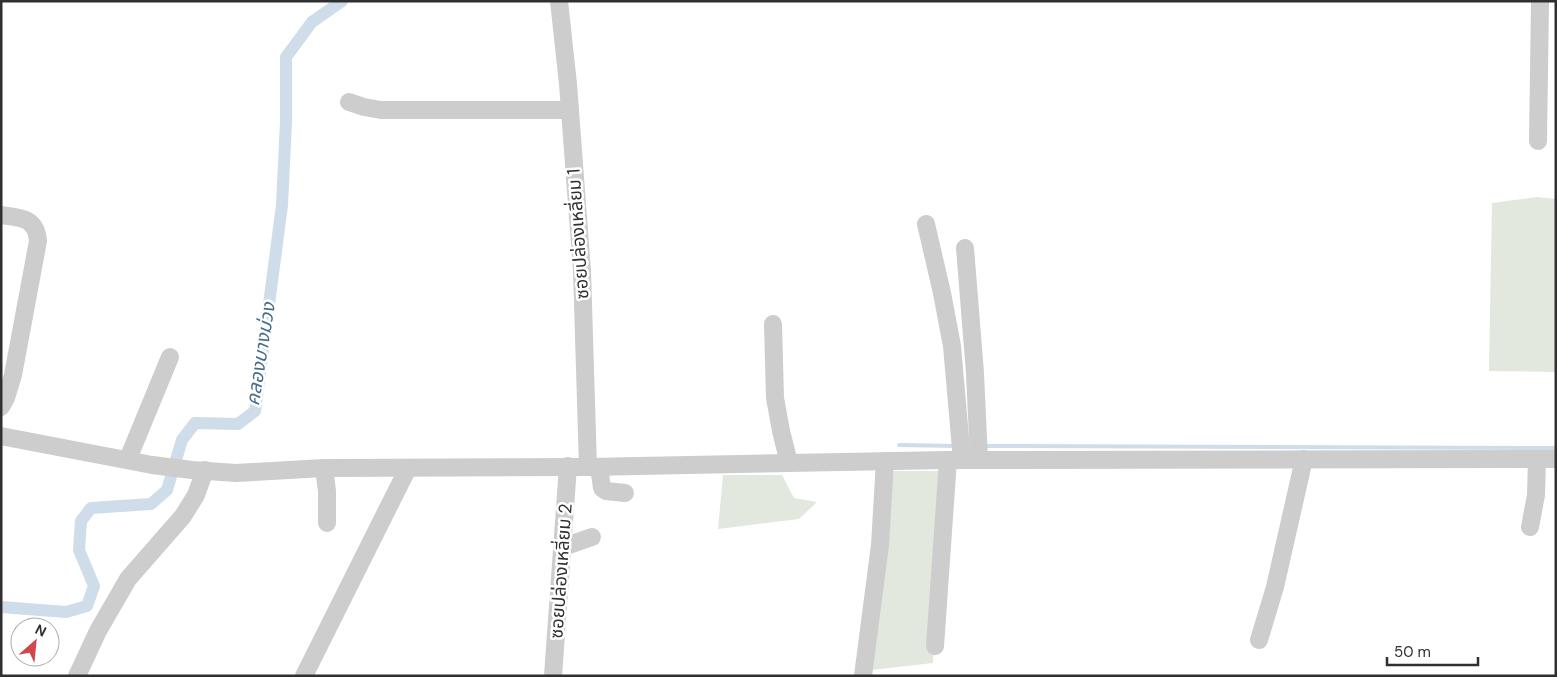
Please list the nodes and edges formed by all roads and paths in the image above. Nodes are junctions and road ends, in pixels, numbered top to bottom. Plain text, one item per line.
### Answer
1 (559, 1) edge
2 (1540, 1) edge
3 (349, 102) dead end
4 (570, 110) junction
5 (1538, 141) dead end
6 (1, 215) edge
7 (926, 224) dead end
8 (965, 248) dead end
9 (773, 324) dead end
10 (170, 357) dead end
11 (1, 407) edge
12 (1, 436) edge
13 (128, 459) junction
14 (1304, 459) junction
15 (1537, 459) junction
16 (1556, 459) edge
17 (963, 460) junction
18 (885, 461) junction
19 (790, 463) junction
20 (568, 466) junction
21 (593, 467) junction
22 (324, 468) junction
23 (408, 468) junction
24 (198, 470) junction
25 (624, 493) dead end
26 (327, 523) dead end
27 (1530, 527) dead end
28 (592, 537) dead end
29 (563, 547) junction
30 (1259, 640) dead end
31 (934, 646) dead end
32 (77, 676) edge
33 (304, 676) edge
34 (553, 676) edge
35 (863, 676) edge

1 - 4 street, ซอยปล่องเหลี่ยม 1
2 - 5 street
3 - 4 street
4 - 21 street, ซอยปล่องเหลี่ยม 1
6 - 11 street
7 - 17 street
8 - 17 street
9 - 19 street
10 - 13 street
12 - 13 street
13 - 24 street
14 - 15 street
14 - 17 street
14 - 30 street
15 - 16 street
15 - 27 street
17 - 18 street
17 - 31 street
18 - 19 street
18 - 35 street
19 - 21 street
20 - 21 street
20 - 23 street
20 - 29 street, ซอยปล่องเหลี่ยม 2
21 - 25 street, ซอยปล่องเหลี่ยม 1
22 - 23 street
22 - 24 street
22 - 26 street
23 - 33 street
24 - 32 street
28 - 29 street
29 - 34 street, ซอยปล่องเหลี่ยม 2

